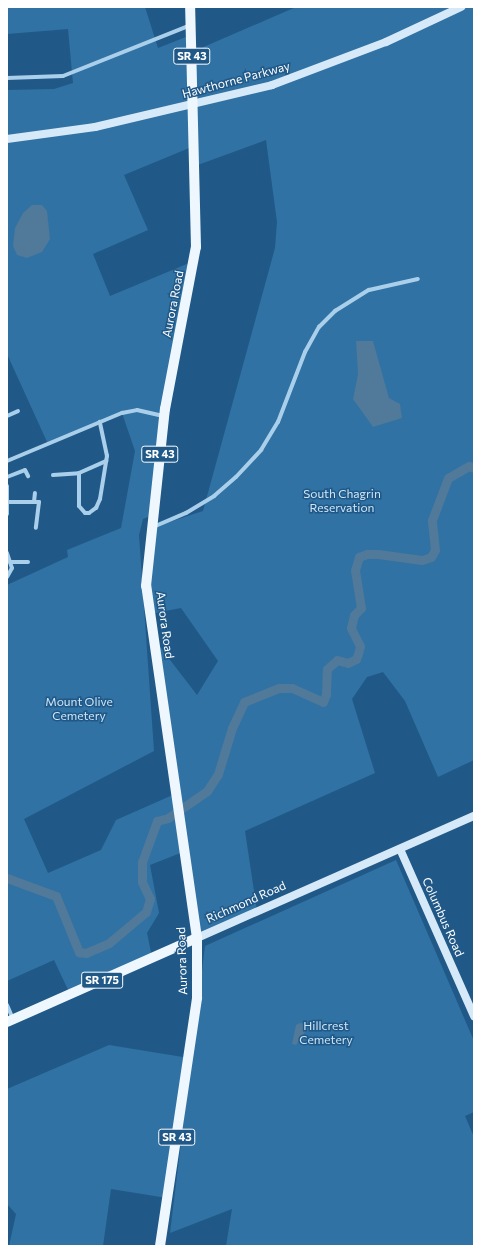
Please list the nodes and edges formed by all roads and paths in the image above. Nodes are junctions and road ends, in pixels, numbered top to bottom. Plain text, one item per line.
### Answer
1 (190, 7) edge
2 (461, 7) edge
3 (191, 25) junction
4 (7, 78) edge
5 (193, 105) junction
6 (7, 139) edge
7 (418, 279) dead end
8 (18, 411) dead end
9 (7, 416) edge
10 (164, 416) junction
11 (100, 422) junction
12 (7, 462) edge
13 (106, 462) junction
14 (79, 473) junction
15 (53, 475) dead end
16 (28, 476) dead end
17 (7, 477) edge
18 (7, 486) edge
19 (35, 493) dead end
20 (8, 502) edge
21 (34, 502) junction
22 (7, 514) edge
23 (36, 528) dead end
24 (151, 528) junction
25 (7, 553) edge
26 (10, 562) junction
27 (28, 562) dead end
28 (7, 577) edge
29 (474, 816) edge
30 (400, 849) junction
31 (197, 938) junction
32 (7, 1005) edge
33 (474, 1016) edge
34 (10, 1021) edge
35 (160, 1246) edge

1 - 3 main road, Aurora Road / SR 43
2 - 5 street, Hawthorne Parkway
3 - 4 street
3 - 5 main road, Aurora Road / SR 43
5 - 6 street, Hawthorne Parkway
5 - 10 main road, Aurora Road / SR 43
7 - 24 street
8 - 9 street
10 - 11 street
10 - 24 main road, Aurora Road / SR 43
11 - 12 street
11 - 13 street
13 - 14 street
13 - 14 street
14 - 15 street
16 - 17 street
18 - 20 street
19 - 21 street
20 - 21 street
20 - 22 street
21 - 23 street
24 - 31 main road, Aurora Road / SR 43
25 - 26 street
26 - 27 street
26 - 28 street
29 - 30 street, Richmond Road
30 - 31 street, Richmond Road
30 - 33 street, Columbus Road
31 - 34 main road, Richmond Road / SR 175
31 - 35 main road, Aurora Road / SR 43
32 - 34 street

